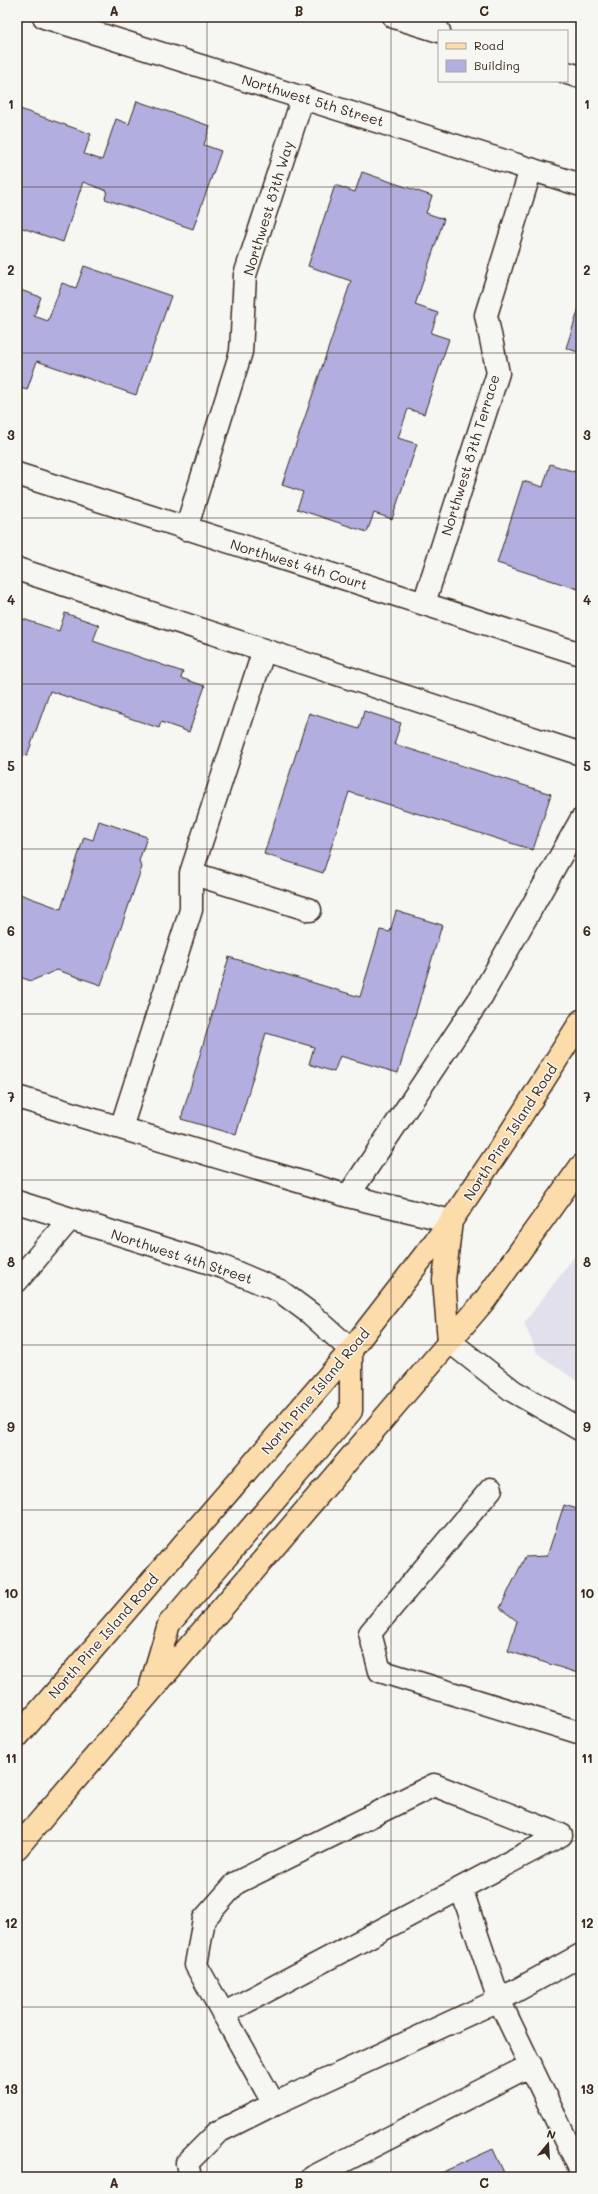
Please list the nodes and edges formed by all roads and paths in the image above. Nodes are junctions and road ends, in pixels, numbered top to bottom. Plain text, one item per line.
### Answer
1 (44, 17) edge
2 (394, 17) edge
3 (438, 32) edge
4 (568, 73) edge
5 (581, 77) edge
6 (303, 97) junction
7 (531, 169) junction
8 (581, 185) edge
9 (17, 474) edge
10 (186, 529) junction
11 (17, 570) edge
12 (424, 602) junction
13 (264, 650) junction
14 (581, 654) edge
15 (581, 754) edge
16 (581, 820) edge
17 (191, 873) junction
18 (310, 910) dead end
19 (581, 1021) edge
20 (17, 1097) edge
21 (121, 1128) junction
22 (581, 1166) edge
23 (348, 1196) junction
24 (17, 1202) edge
25 (69, 1220) junction
26 (451, 1221) junction
27 (17, 1281) edge
28 (449, 1341) junction
29 (351, 1350) junction
30 (581, 1430) edge
31 (491, 1489) dead end
32 (148, 1694) junction
33 (581, 1733) edge
34 (17, 1736) edge
35 (17, 1848) edge
36 (461, 1888) junction
37 (581, 1955) edge
38 (499, 2000) junction
39 (223, 2014) junction
40 (531, 2065) junction
41 (274, 2104) junction
42 (573, 2133) edge
43 (581, 2171) edge
44 (190, 2177) edge
45 (313, 2177) edge

1 - 6 street, Northwest 5th Street
2 - 3 street
4 - 5 street
6 - 7 street, Northwest 5th Street
6 - 10 street, Northwest 87th Way
7 - 8 street, Northwest 5th Street
7 - 12 street, Northwest 87th Terrace
9 - 10 street, Northwest 4th Court
10 - 12 street, Northwest 4th Court
11 - 13 street
12 - 14 street, Northwest 4th Court
13 - 15 street
13 - 17 street
16 - 23 street
17 - 18 street
17 - 21 street
19 - 26 main road, North Pine Island Road
20 - 21 street
21 - 23 street
22 - 28 main road
23 - 26 street
24 - 25 street, Northwest 4th Street
25 - 27 street
25 - 29 street, Northwest 4th Street
26 - 28 main road
26 - 29 main road, North Pine Island Road
28 - 30 street
28 - 32 main road
29 - 32 main road
29 - 34 main road, North Pine Island Road
31 - 33 street
32 - 35 main road
36 - 38 street
36 - 39 street
36 - 39 street
37 - 38 street
38 - 40 street
38 - 41 street
39 - 41 street
40 - 42 street
40 - 45 street
41 - 44 street
42 - 43 street

